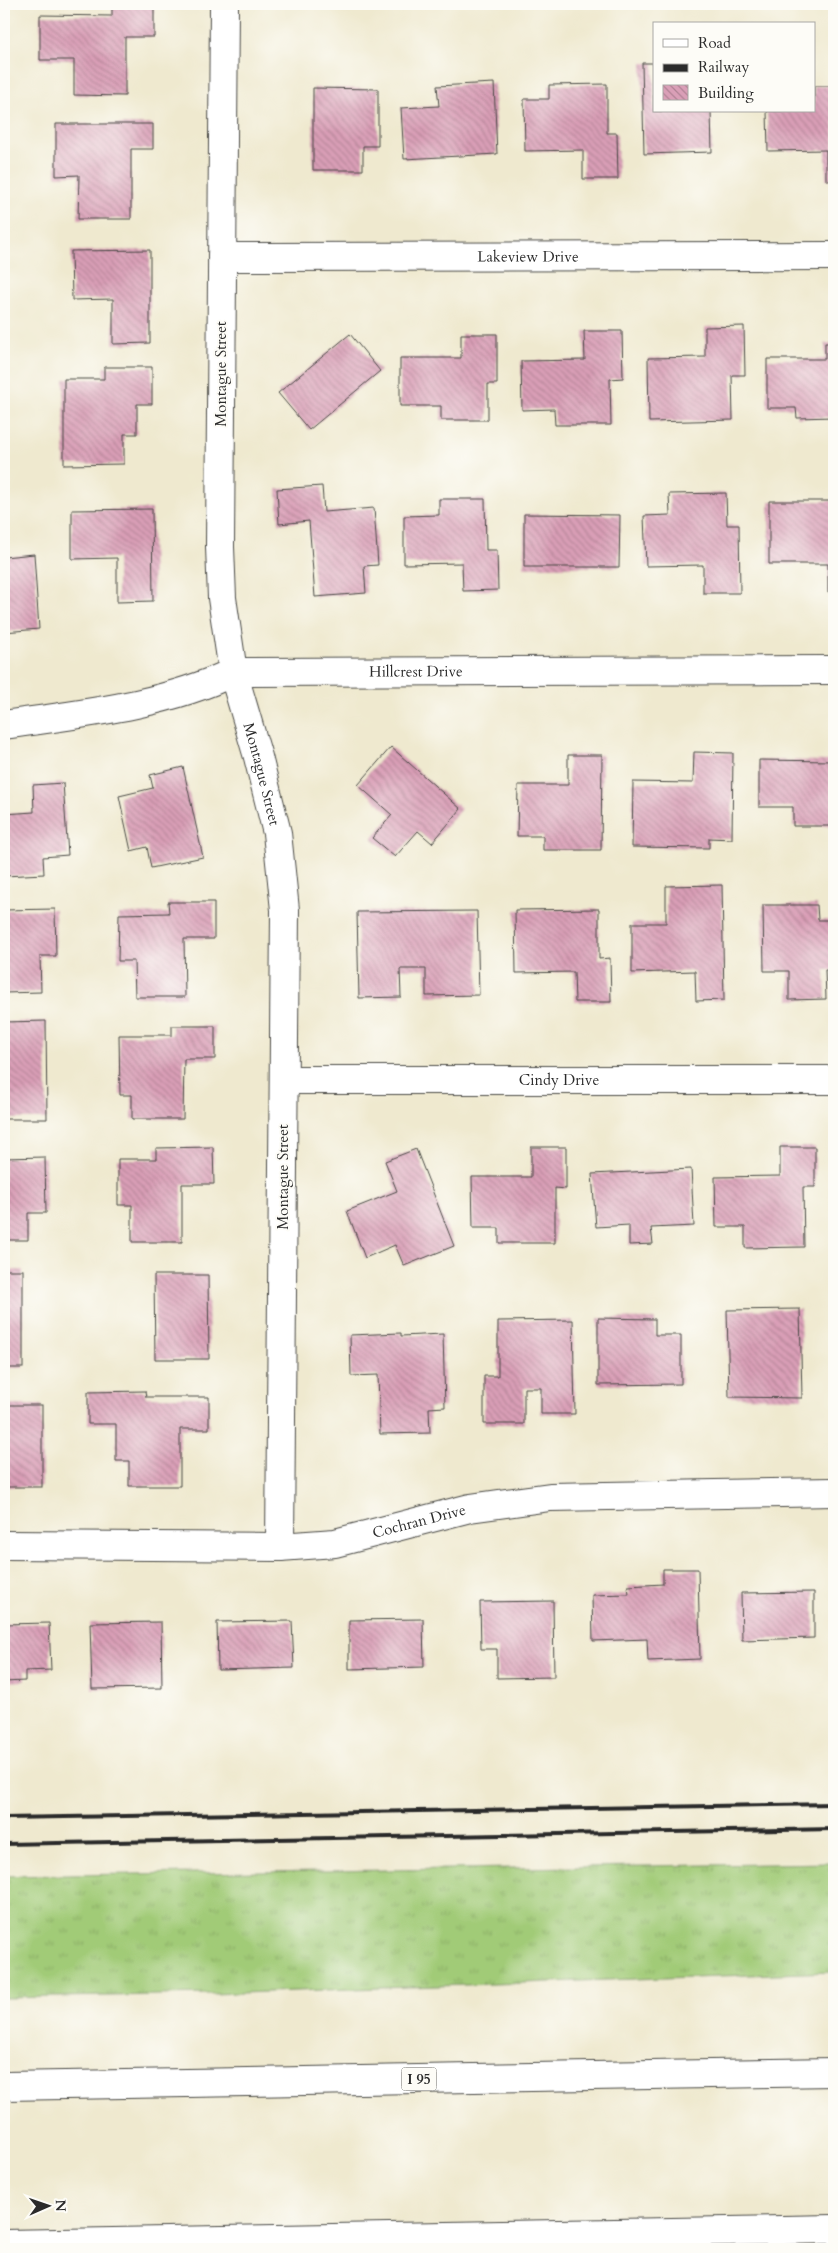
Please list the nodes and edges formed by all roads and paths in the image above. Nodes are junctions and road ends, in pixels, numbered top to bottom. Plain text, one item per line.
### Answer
1 (224, 4) edge
2 (834, 256) edge
3 (222, 257) junction
4 (834, 670) edge
5 (233, 672) junction
6 (4, 725) edge
7 (284, 1080) junction
8 (834, 1080) edge
9 (834, 1492) edge
10 (4, 1546) edge
11 (280, 1548) junction
12 (834, 2072) edge
13 (4, 2086) edge
14 (834, 2229) edge
15 (4, 2244) edge

1 - 3 main road, Montague Street
2 - 3 main road, Lakeview Drive
3 - 5 main road, Montague Street
4 - 5 main road, Hillcrest Drive
5 - 6 main road, Hillcrest Drive
5 - 7 main road, Montague Street
7 - 8 main road, Cindy Drive
7 - 11 main road, Montague Street
9 - 11 main road, Cochran Drive
10 - 11 main road, Cochran Drive
12 - 13 main road, I 95
14 - 15 main road

